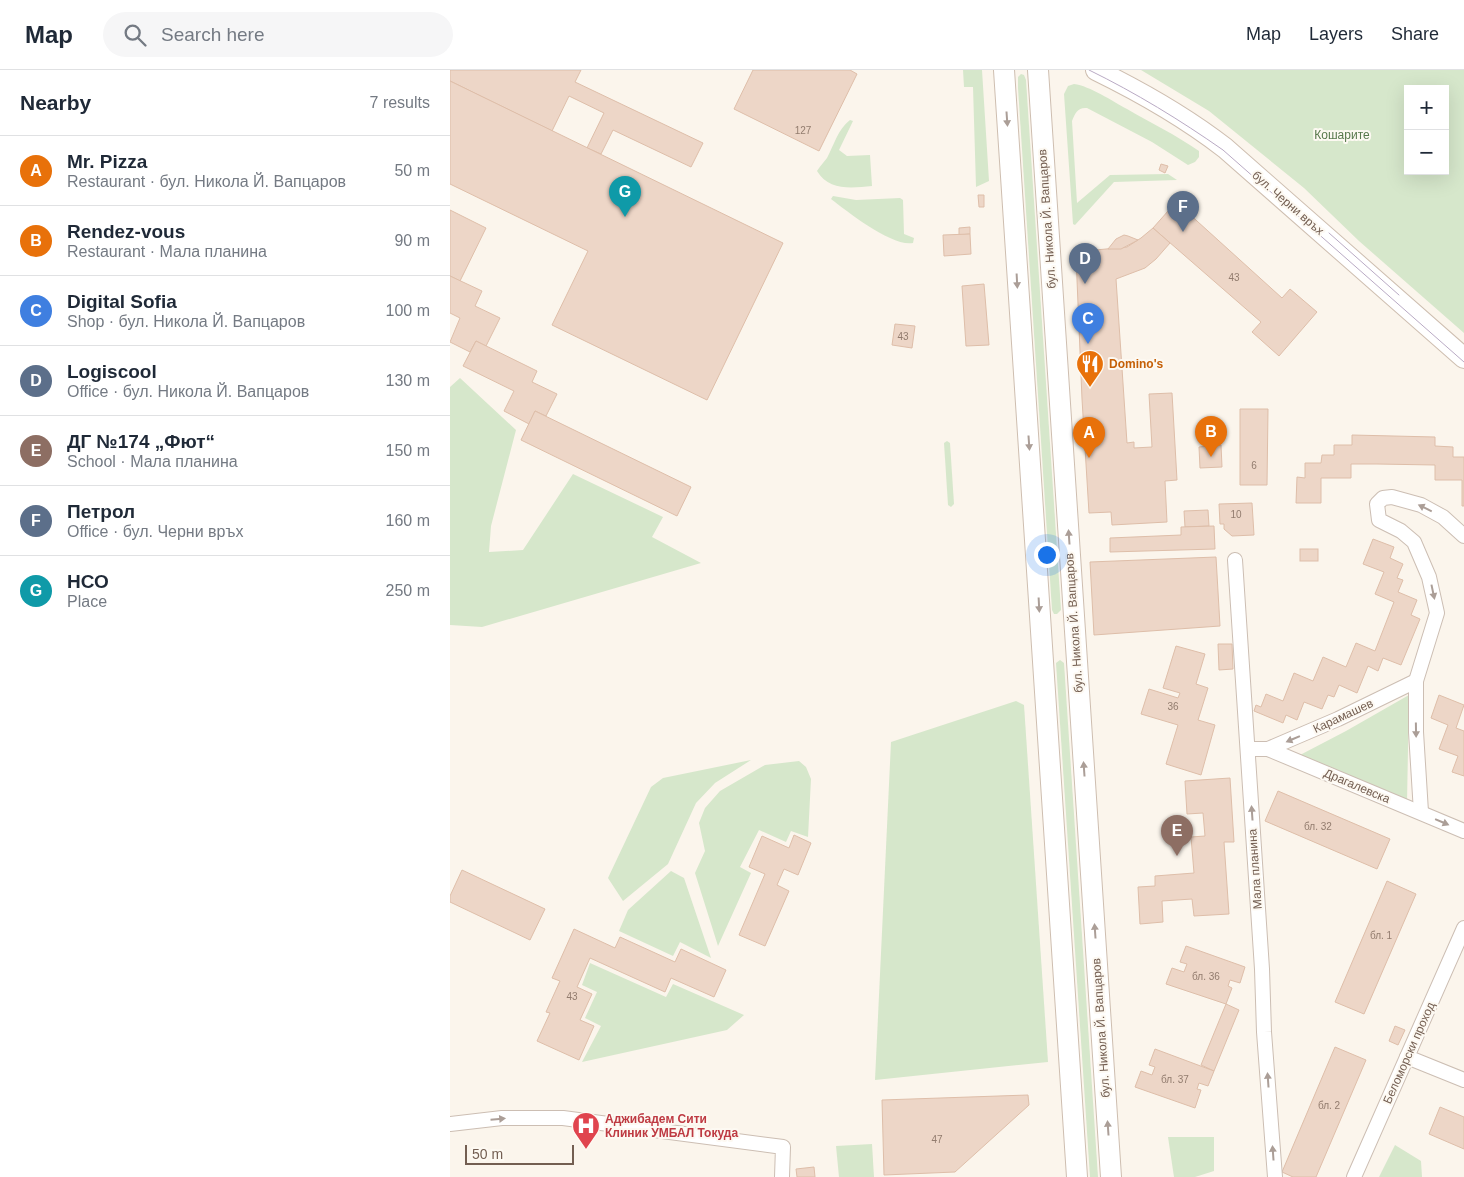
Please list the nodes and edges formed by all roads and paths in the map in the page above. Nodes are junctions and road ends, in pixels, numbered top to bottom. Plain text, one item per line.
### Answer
1 (1004, 70) edge
2 (1038, 70) edge
3 (1096, 70) edge
4 (1464, 358) edge
5 (1464, 536) edge
6 (1235, 560) dead end
7 (1075, 637) junction
8 (1041, 640) junction
9 (1416, 681) junction
10 (1248, 749) junction
11 (1268, 749) junction
12 (1421, 812) junction
13 (1464, 831) edge
14 (1464, 928) edge
15 (1407, 1057) junction
16 (1464, 1080) edge
17 (450, 1124) edge
18 (782, 1177) edge
19 (1077, 1177) edge
20 (1111, 1177) edge
21 (1275, 1177) edge
22 (1354, 1177) edge

1 -> 8 main road
7 -> 2 main road, бул. Никола Й. Вапцаров
3 - 4 main road, бул. Черни връх
5 -> 9 street
6 - 10 street, Мала планина
7 - 8 main road
20 -> 7 main road, бул. Никола Й. Вапцаров
8 - 19 main road
9 -> 11 street, Карамашев
9 -> 12 street
10 - 11 street, Драгалевска
21 -> 10 street, Мала планина
11 - 12 street, Драгалевска
12 -> 13 street, Драгалевска
14 - 15 street, Беломорски проход
15 - 16 street
15 - 22 street, Беломорски проход
17 -> 18 street

